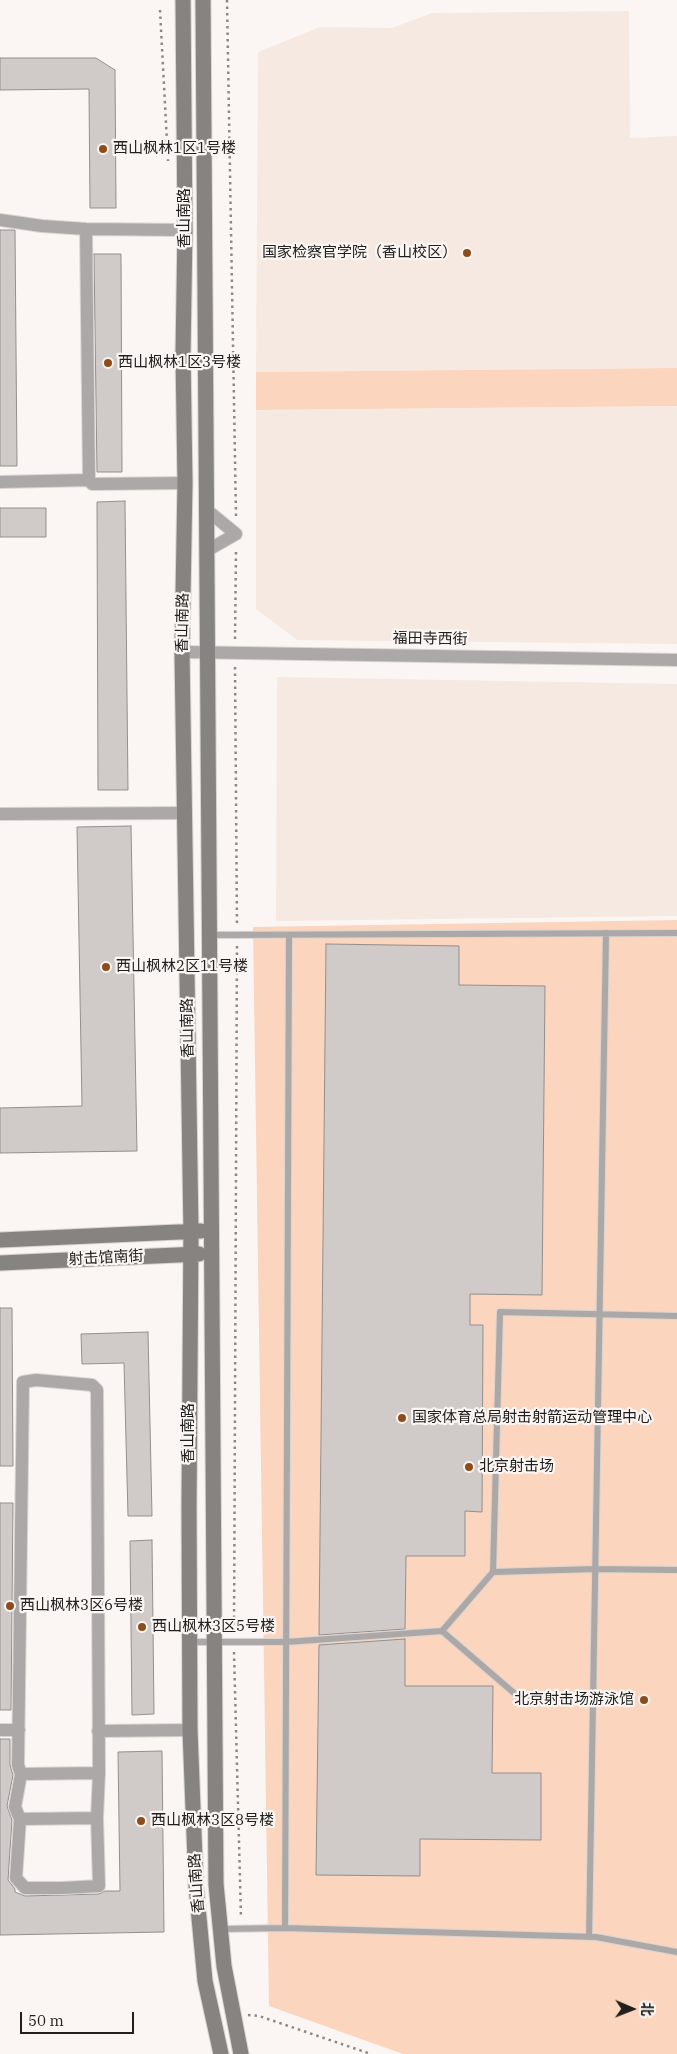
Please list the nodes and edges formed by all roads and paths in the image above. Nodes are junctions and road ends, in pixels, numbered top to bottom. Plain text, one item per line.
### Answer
1 (183, 0) edge
2 (203, 0) edge
3 (227, 0) edge
4 (0, 220) edge
5 (86, 229) junction
6 (185, 230) junction
7 (89, 480) junction
8 (0, 482) edge
9 (185, 483) junction
10 (208, 511) junction
11 (236, 534) junction
12 (208, 550) junction
13 (208, 651) junction
14 (182, 652) junction
15 (235, 652) junction
16 (677, 660) edge
17 (185, 813) junction
18 (0, 814) edge
19 (606, 933) junction
20 (677, 933) edge
21 (237, 934) junction
22 (211, 935) junction
23 (289, 935) junction
24 (212, 1231) junction
25 (191, 1232) junction
26 (0, 1240) edge
27 (190, 1254) junction
28 (213, 1254) junction
29 (0, 1263) edge
30 (600, 1314) junction
31 (677, 1316) edge
32 (595, 1569) junction
33 (677, 1570) edge
34 (493, 1572) junction
35 (442, 1631) junction
36 (234, 1641) junction
37 (189, 1642) junction
38 (215, 1642) junction
39 (286, 1642) junction
40 (593, 1700) junction
41 (0, 1730) edge
42 (19, 1730) junction
43 (190, 1730) junction
44 (98, 1731) junction
45 (99, 1773) junction
46 (21, 1774) junction
47 (97, 1818) junction
48 (20, 1819) junction
49 (242, 1928) junction
50 (285, 1928) junction
51 (220, 1929) junction
52 (589, 1937) junction
53 (677, 1952) edge
54 (232, 2014) junction
55 (221, 2054) edge
56 (241, 2054) edge
57 (371, 2054) edge

1 - 6 main road, 香山南路
2 - 10 main road, 香山南路
3 - 11 path
4 - 5 street
5 - 6 street
5 - 7 street
6 - 9 main road, 香山南路
7 - 8 street
7 - 9 street
9 - 14 main road, 香山南路
10 - 11 street
10 - 12 main road, 香山南路
11 - 12 street
11 - 15 path
12 - 13 main road, 香山南路
13 - 14 street, 福田寺西街
13 - 15 street, 福田寺西街
13 - 22 main road, 香山南路
14 - 17 main road, 香山南路
15 - 16 street, 福田寺西街
15 - 21 path
17 - 18 street
17 - 25 main road, 香山南路
19 - 20 lane
19 - 23 lane
19 - 30 lane
21 - 22 lane
21 - 23 lane
21 - 36 path
22 - 24 main road, 香山南路
23 - 39 lane
24 - 25 main road, 射击馆南街
24 - 28 main road, 香山南路
25 - 26 main road, 射击馆南街
25 - 27 main road, 香山南路
27 - 28 main road, 射击馆南街
27 - 29 main road, 射击馆南街
27 - 37 main road, 香山南路
28 - 38 main road, 香山南路
30 - 31 lane
30 - 32 lane
30 - 34 lane
32 - 33 lane
32 - 34 lane
32 - 40 lane
34 - 35 lane
35 - 39 lane
35 - 40 lane
36 - 38 lane
36 - 39 lane
36 - 49 path
37 - 38 lane
37 - 43 main road, 香山南路
38 - 51 main road, 香山南路
39 - 50 lane
40 - 52 lane
41 - 42 street
42 - 44 street
42 - 46 street
43 - 44 street
43 - 55 main road, 香山南路
44 - 45 street
45 - 46 street
45 - 47 street
46 - 48 street
47 - 48 street
47 - 48 street
49 - 50 lane
49 - 51 lane
50 - 52 lane
51 - 54 main road, 香山南路
52 - 53 lane
54 - 56 main road, 香山南路
54 - 57 path

